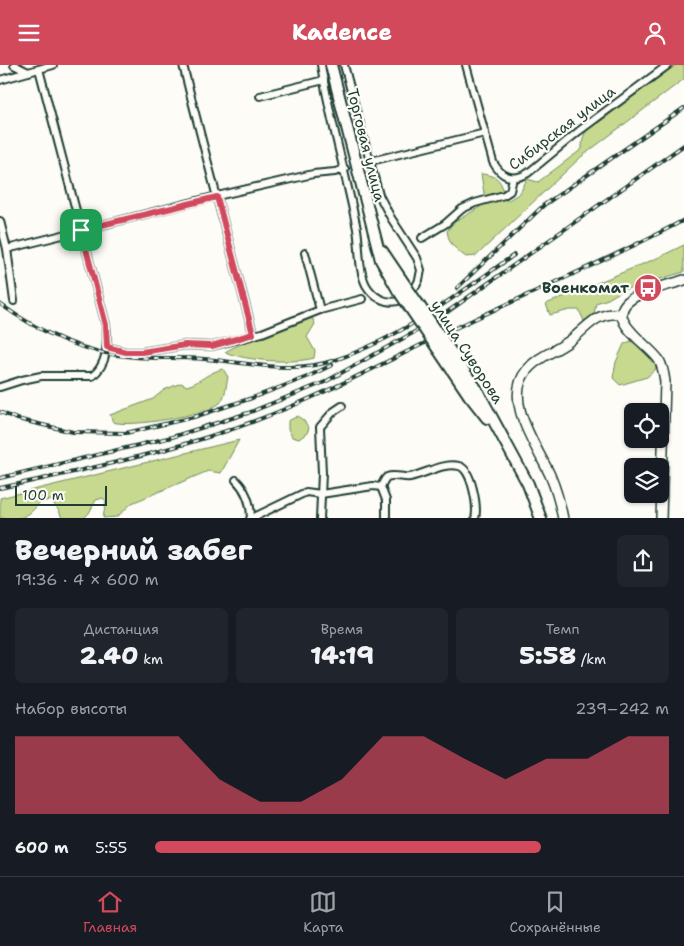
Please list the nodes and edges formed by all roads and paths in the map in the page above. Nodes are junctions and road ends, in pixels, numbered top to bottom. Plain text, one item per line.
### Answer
1 (14, 65) edge
2 (53, 65) edge
3 (183, 65) edge
4 (321, 65) edge
5 (331, 65) edge
6 (344, 65) edge
7 (466, 65) edge
8 (668, 65) edge
9 (39, 69) junction
10 (28, 72) junction
11 (0, 80) edge
12 (324, 80) junction
13 (260, 96) dead end
14 (485, 133) junction
15 (371, 161) junction
16 (345, 169) junction
17 (513, 178) junction
18 (217, 197) junction
19 (0, 221) edge
20 (81, 230) junction
21 (422, 238) dead end
22 (7, 249) junction
23 (305, 253) dead end
24 (684, 280) edge
25 (406, 287) junction
26 (362, 299) dead end
27 (14, 301) dead end
28 (398, 301) dead end
29 (320, 310) junction
30 (622, 314) junction
31 (253, 334) junction
32 (107, 347) junction
33 (0, 387) edge
34 (342, 406) dead end
35 (236, 480) dead end
36 (381, 487) junction
37 (320, 493) junction
38 (251, 518) edge
39 (320, 518) edge
40 (386, 518) edge
41 (475, 518) edge
42 (541, 518) edge
43 (563, 518) edge
44 (662, 518) edge

1 - 10 street
2 - 9 street
3 - 18 street
4 - 12 street
5 - 25 main road, Торговая улица
6 - 15 street
7 - 14 street
8 - 17 street, Сибирская улица
9 - 10 street
9 - 20 street
10 - 11 street
12 - 13 street
12 - 16 street
14 - 15 street
14 - 17 street
15 - 25 street
16 - 18 street
16 - 28 street
17 - 21 street, Сибирская улица
18 - 20 street
18 - 31 street
19 - 22 street
20 - 22 street
20 - 32 street
22 - 27 street
23 - 29 street
24 - 30 main road
25 - 42 main road, улица Суворова, bridge
26 - 29 street
29 - 31 street
30 - 43 main road
30 - 44 main road
31 - 32 street
32 - 33 street
34 - 37 street
35 - 38 street
36 - 37 street
36 - 40 street
36 - 41 street
37 - 38 street
37 - 39 street

